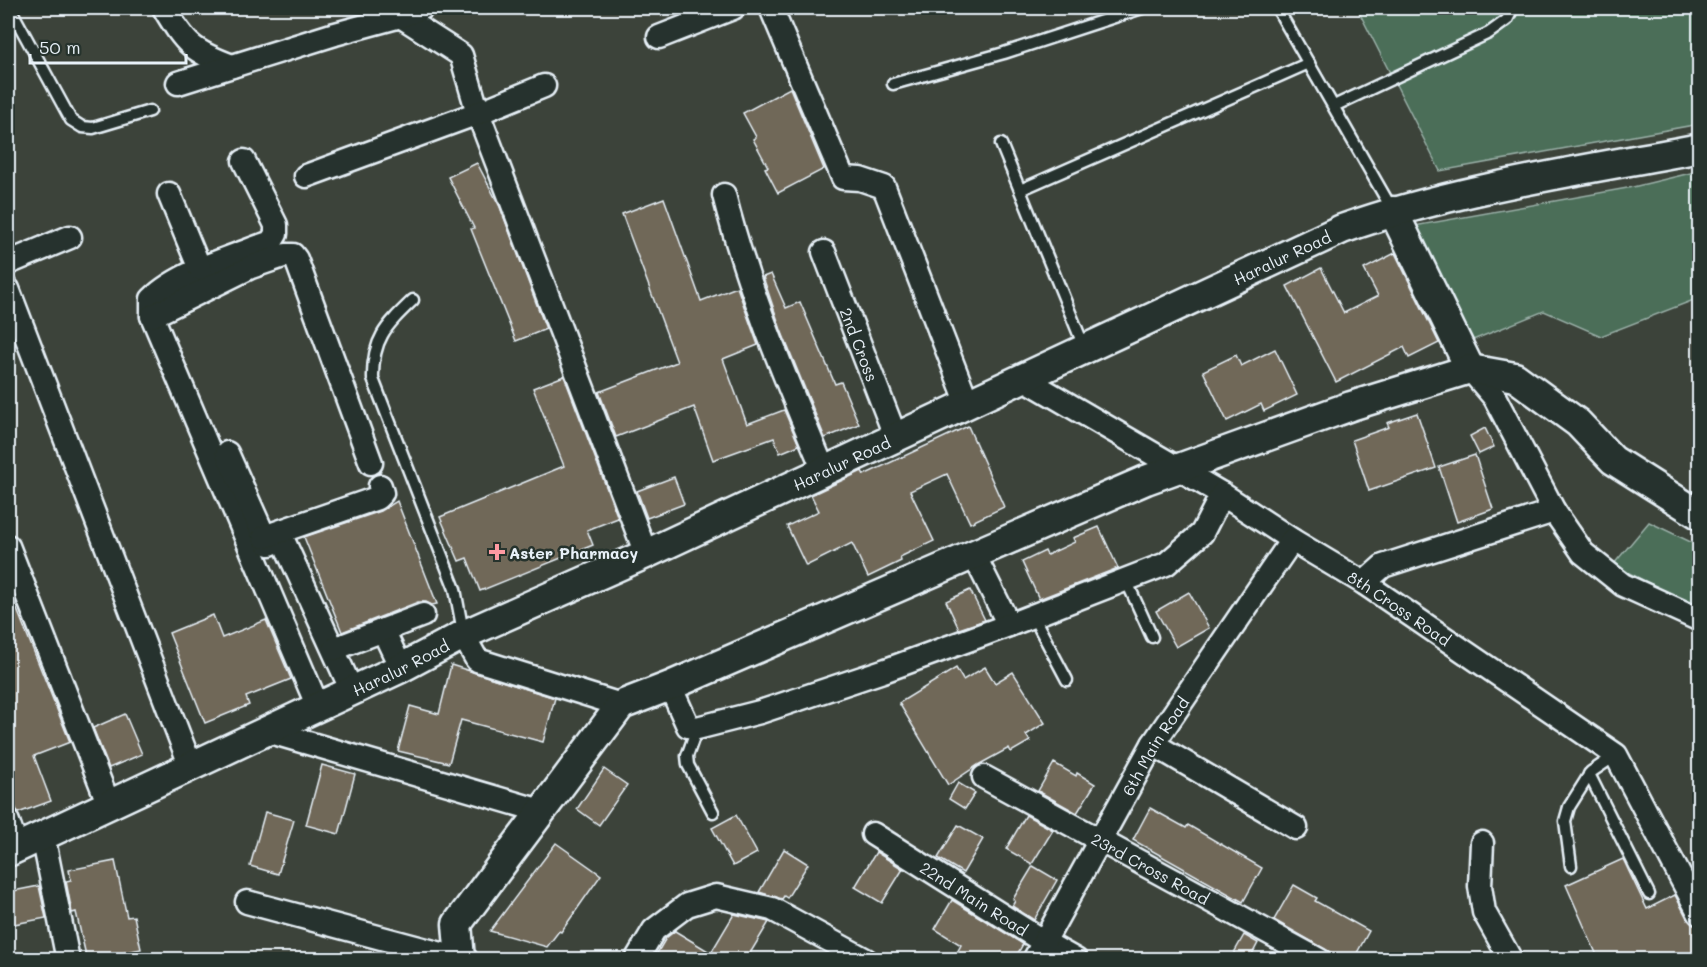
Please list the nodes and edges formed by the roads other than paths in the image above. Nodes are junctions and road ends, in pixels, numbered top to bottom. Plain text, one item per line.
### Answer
1 (10, 8) edge
2 (164, 8) edge
3 (733, 8) edge
4 (771, 8) edge
5 (1142, 8) edge
6 (1277, 8) edge
7 (1513, 8) edge
8 (404, 10) edge
9 (659, 37) dead end
10 (1310, 63) junction
11 (232, 66) junction
12 (178, 83) dead end
13 (893, 84) dead end
14 (544, 86) dead end
15 (1334, 106) junction
16 (150, 111) dead end
17 (478, 113) junction
18 (1001, 144) dead end
19 (1700, 148) edge
20 (244, 161) dead end
21 (306, 176) dead end
22 (1020, 190) junction
23 (169, 194) dead end
24 (724, 195) dead end
25 (1393, 211) junction
26 (70, 237) dead end
27 (824, 252) dead end
28 (8, 263) edge
29 (200, 269) junction
30 (8, 289) edge
31 (413, 300) dead end
32 (158, 312) junction
33 (1085, 349) junction
34 (1470, 369) junction
35 (1023, 378) junction
36 (968, 404) junction
37 (896, 438) junction
38 (371, 464) dead end
39 (1177, 469) junction
40 (824, 471) junction
41 (380, 486) dead end
42 (1222, 494) junction
43 (1697, 508) edge
44 (1554, 511) junction
45 (264, 537) junction
46 (1292, 540) junction
47 (8, 546) edge
48 (646, 554) junction
49 (974, 555) junction
50 (1126, 580) junction
51 (1364, 583) junction
52 (423, 615) dead end
53 (1033, 616) junction
54 (1700, 620) edge
55 (1009, 625) junction
56 (384, 630) junction
57 (463, 636) junction
58 (1152, 637) dead end
59 (334, 649) junction
60 (401, 668) junction
61 (1067, 680) dead end
62 (670, 686) junction
63 (352, 691) junction
64 (621, 705) junction
65 (318, 707) junction
66 (697, 728) junction
67 (267, 731) junction
68 (1153, 744) junction
69 (1616, 755) junction
70 (191, 767) junction
71 (1589, 774) junction
72 (984, 777) dead end
73 (109, 805) junction
74 (541, 811) junction
75 (713, 812) dead end
76 (1296, 828) dead end
77 (873, 834) dead end
78 (43, 836) junction
79 (1101, 839) junction
80 (11, 841) edge
81 (1482, 843) dead end
82 (1571, 866) dead end
83 (1649, 894) dead end
84 (248, 902) dead end
85 (1700, 914) edge
86 (1039, 951) edge
87 (462, 959) edge
88 (68, 960) edge
89 (636, 960) edge
90 (866, 960) edge
91 (1076, 960) edge
92 (1319, 960) edge
93 (1511, 960) edge

1 - 16 lane
2 - 11 street
3 - 9 street
4 - 36 street
5 - 13 lane
6 - 10 lane
7 - 15 lane
8 - 11 street
8 - 17 street
10 - 15 lane
10 - 22 lane
11 - 12 street
14 - 17 street
15 - 25 lane
17 - 21 street
17 - 48 street
18 - 22 lane
19 - 25 street, Haralur Road
20 - 29 street
22 - 33 lane
23 - 29 street
24 - 40 street
25 - 33 street, Haralur Road
25 - 34 street
26 - 28 street
27 - 37 street, 2nd Cross
29 - 32 street
30 - 70 street
31 - 57 lane
32 - 38 street
32 - 45 street
32 - 65 street
33 - 35 street, Haralur Road
34 - 39 street
34 - 43 street
34 - 44 street
35 - 36 street, Haralur Road
35 - 39 street, 8th Cross Road
36 - 37 street, Haralur Road
37 - 40 street, Haralur Road
39 - 42 street, 8th Cross Road
39 - 49 street
40 - 48 street, Haralur Road
41 - 45 street
42 - 46 street, 8th Cross Road
42 - 50 street
44 - 51 street
44 - 54 street
45 - 59 street
46 - 51 street, 8th Cross Road
46 - 68 street, 6th Main Road
47 - 73 street
48 - 57 street, Haralur Road
49 - 55 street
49 - 62 street
50 - 53 street
50 - 58 lane
51 - 69 street, 8th Cross Road
52 - 56 street
53 - 55 street
53 - 61 lane
55 - 66 street
56 - 59 street
56 - 60 street
57 - 60 street, Haralur Road
57 - 64 street
59 - 63 street
60 - 63 street, Haralur Road
62 - 64 street
62 - 66 street
63 - 65 street, Haralur Road
64 - 74 street
65 - 67 street, Haralur Road
66 - 75 lane
67 - 70 street, Haralur Road
67 - 74 street
68 - 76 street
68 - 79 street, 6th Main Road
69 - 71 lane
69 - 85 street, 8th Cross Road
70 - 73 street, Haralur Road
71 - 82 lane
71 - 83 lane
72 - 79 street, 23rd Cross Road
73 - 78 street, Haralur Road
74 - 87 street
77 - 86 street, 22nd Main Road
78 - 80 street, Haralur Road
78 - 88 street
79 - 86 street, 6th Main Road
79 - 92 street, 23rd Cross Road
81 - 93 street
84 - 87 street
86 - 91 street, 22nd Main Road
89 - 90 street

